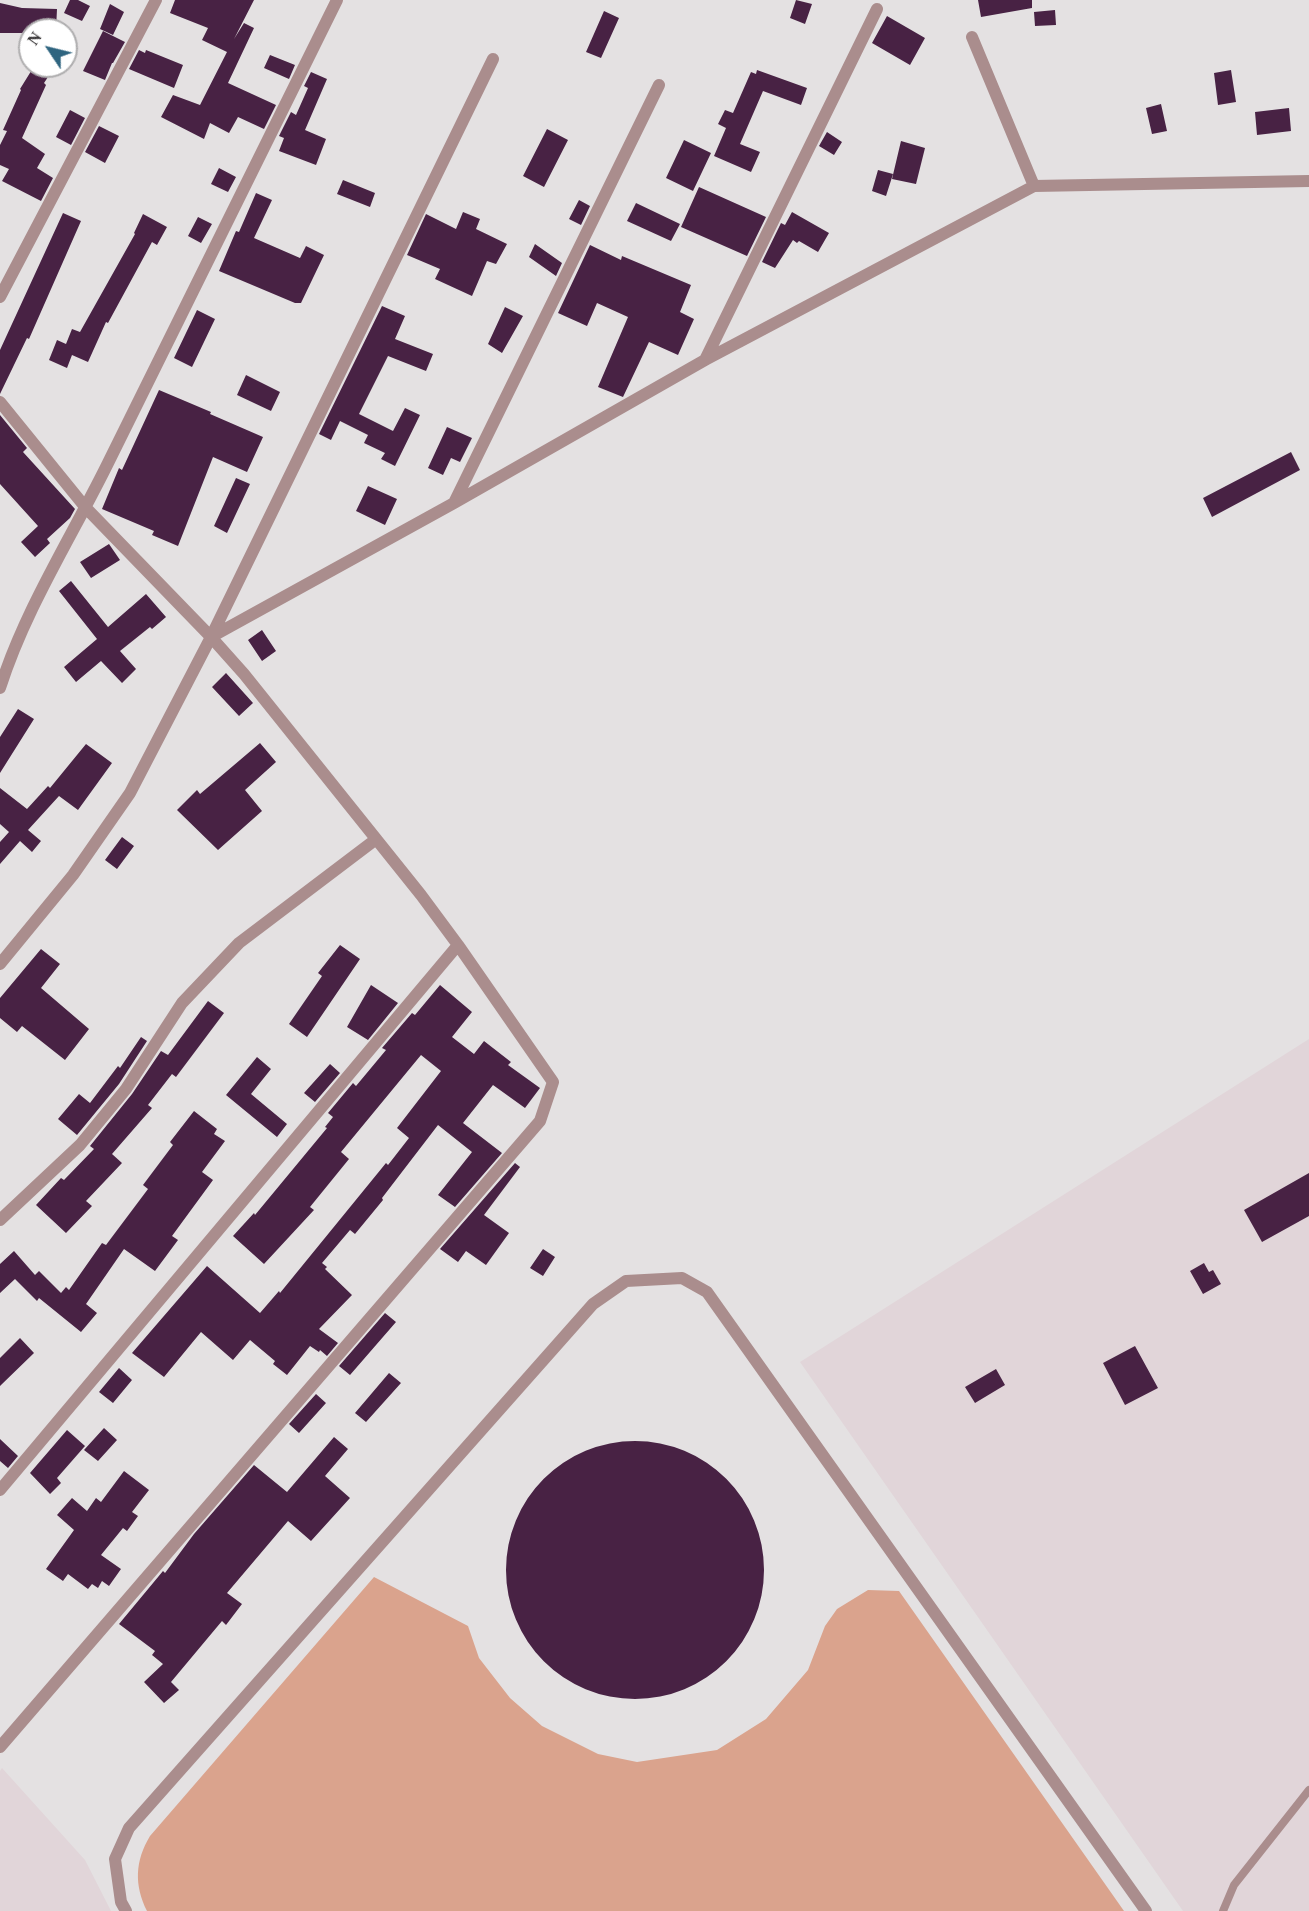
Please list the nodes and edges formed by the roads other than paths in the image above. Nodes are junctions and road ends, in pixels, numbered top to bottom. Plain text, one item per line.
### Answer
1 (156, 0) edge
2 (337, 0) edge
3 (877, 9) dead end
4 (972, 37) dead end
5 (493, 59) dead end
6 (659, 85) dead end
7 (1309, 181) edge
8 (1034, 186) junction
9 (0, 297) edge
10 (705, 360) junction
11 (0, 402) edge
12 (454, 503) junction
13 (86, 508) junction
14 (211, 637) junction
15 (0, 688) edge
16 (375, 840) junction
17 (458, 945) junction
18 (0, 964) edge
19 (0, 1220) edge
20 (0, 1490) edge
21 (0, 1747) edge
22 (1309, 1790) edge
23 (126, 1911) edge
24 (1146, 1911) edge
25 (1223, 1911) edge

1 - 9 street
2 - 13 street
3 - 10 street
4 - 8 street
5 - 14 street
6 - 12 street
7 - 8 street
8 - 10 street
10 - 12 street
11 - 13 street
12 - 14 street
13 - 14 street
13 - 15 street
14 - 16 street
14 - 18 street
16 - 17 street
16 - 19 street
17 - 20 street
17 - 21 street
22 - 25 lane
23 - 24 street

